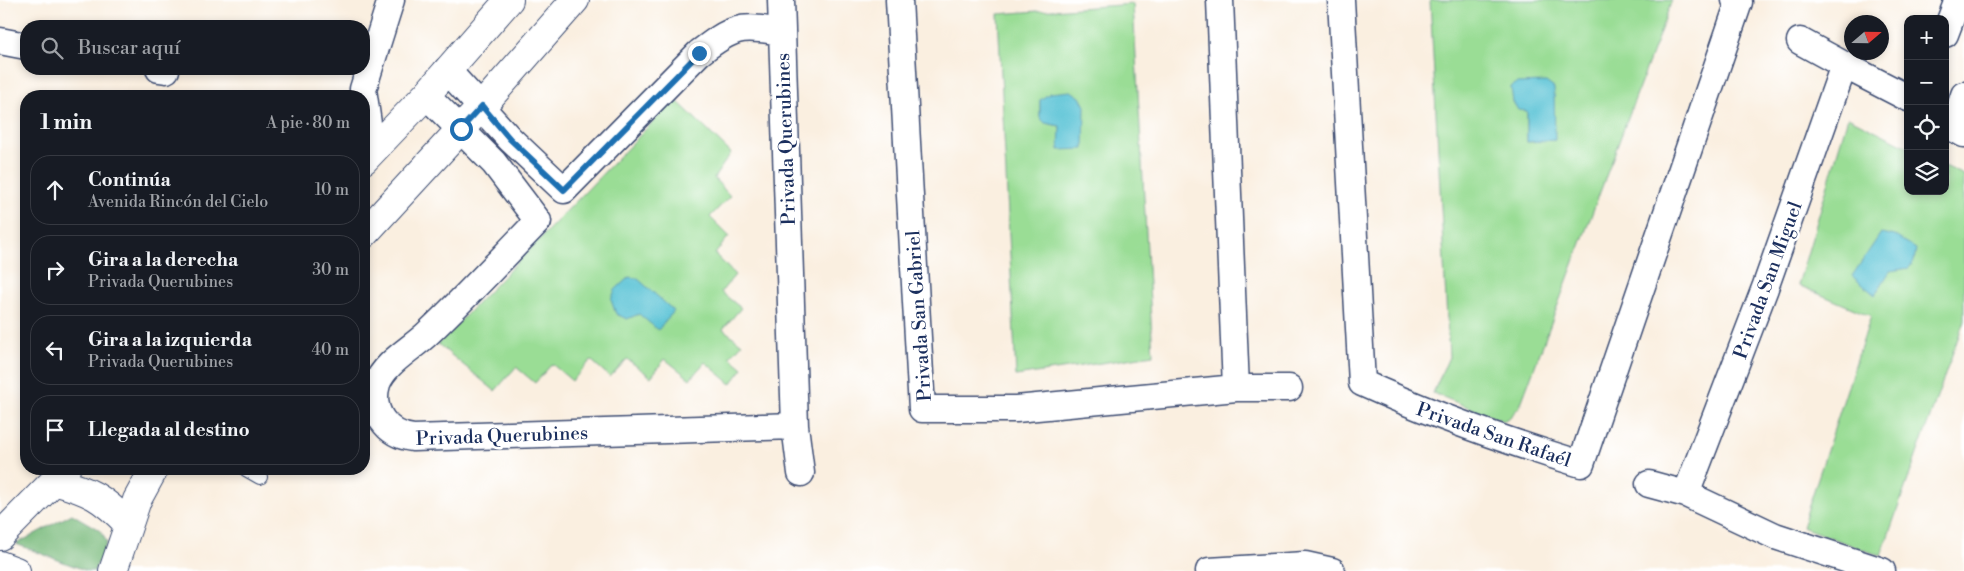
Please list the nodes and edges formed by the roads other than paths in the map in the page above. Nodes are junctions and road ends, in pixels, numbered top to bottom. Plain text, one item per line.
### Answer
1 (391, 0) edge
2 (509, 0) edge
3 (576, 0) edge
4 (781, 0) edge
5 (899, 0) edge
6 (1220, 0) edge
7 (1342, 0) edge
8 (1735, 0) edge
9 (1958, 0) edge
10 (1949, 24) edge
11 (782, 32) junction
12 (0, 41) edge
13 (1800, 41) dead end
14 (20, 45) edge
15 (1844, 65) junction
16 (370, 67) edge
17 (447, 70) junction
18 (367, 75) edge
19 (363, 90) edge
20 (426, 95) junction
21 (1964, 95) edge
22 (1904, 96) edge
23 (482, 106) junction
24 (461, 129) junction
25 (1964, 134) edge
26 (370, 154) edge
27 (370, 228) edge
28 (1236, 388) junction
29 (1289, 388) dead end
30 (795, 426) junction
31 (800, 473) dead end
32 (60, 475) edge
33 (151, 475) edge
34 (256, 475) edge
35 (260, 477) dead end
36 (1649, 484) dead end
37 (1686, 494) junction
38 (128, 524) junction
39 (0, 536) edge
40 (0, 565) edge
41 (16, 571) edge
42 (113, 571) edge
43 (1209, 571) edge
44 (1332, 571) edge
45 (1882, 571) edge

1 - 16 street
2 - 17 street
3 - 23 street
4 - 11 street, Privada Querubines
5 - 28 street, Privada San Gabriel
6 - 28 street
7 - 8 street, Privada San Rafaél
9 - 10 street
11 - 23 street, Privada Querubines
11 - 30 street, Privada Querubines
12 - 14 street
13 - 15 street
15 - 22 street
15 - 37 street, Privada San Miguel
17 - 20 street
17 - 23 street, Privada Querubines
18 - 19 street
20 - 24 street, Privada Querubines
20 - 26 street
21 - 25 street
23 - 24 street
24 - 27 street
24 - 30 street, Privada Querubines
28 - 29 street, Privada San Gabriel
30 - 31 street, Privada Querubines
32 - 38 street
32 - 39 street
33 - 38 street
34 - 35 lane
36 - 37 street
37 - 45 street
38 - 42 street
40 - 41 street
43 - 44 street

